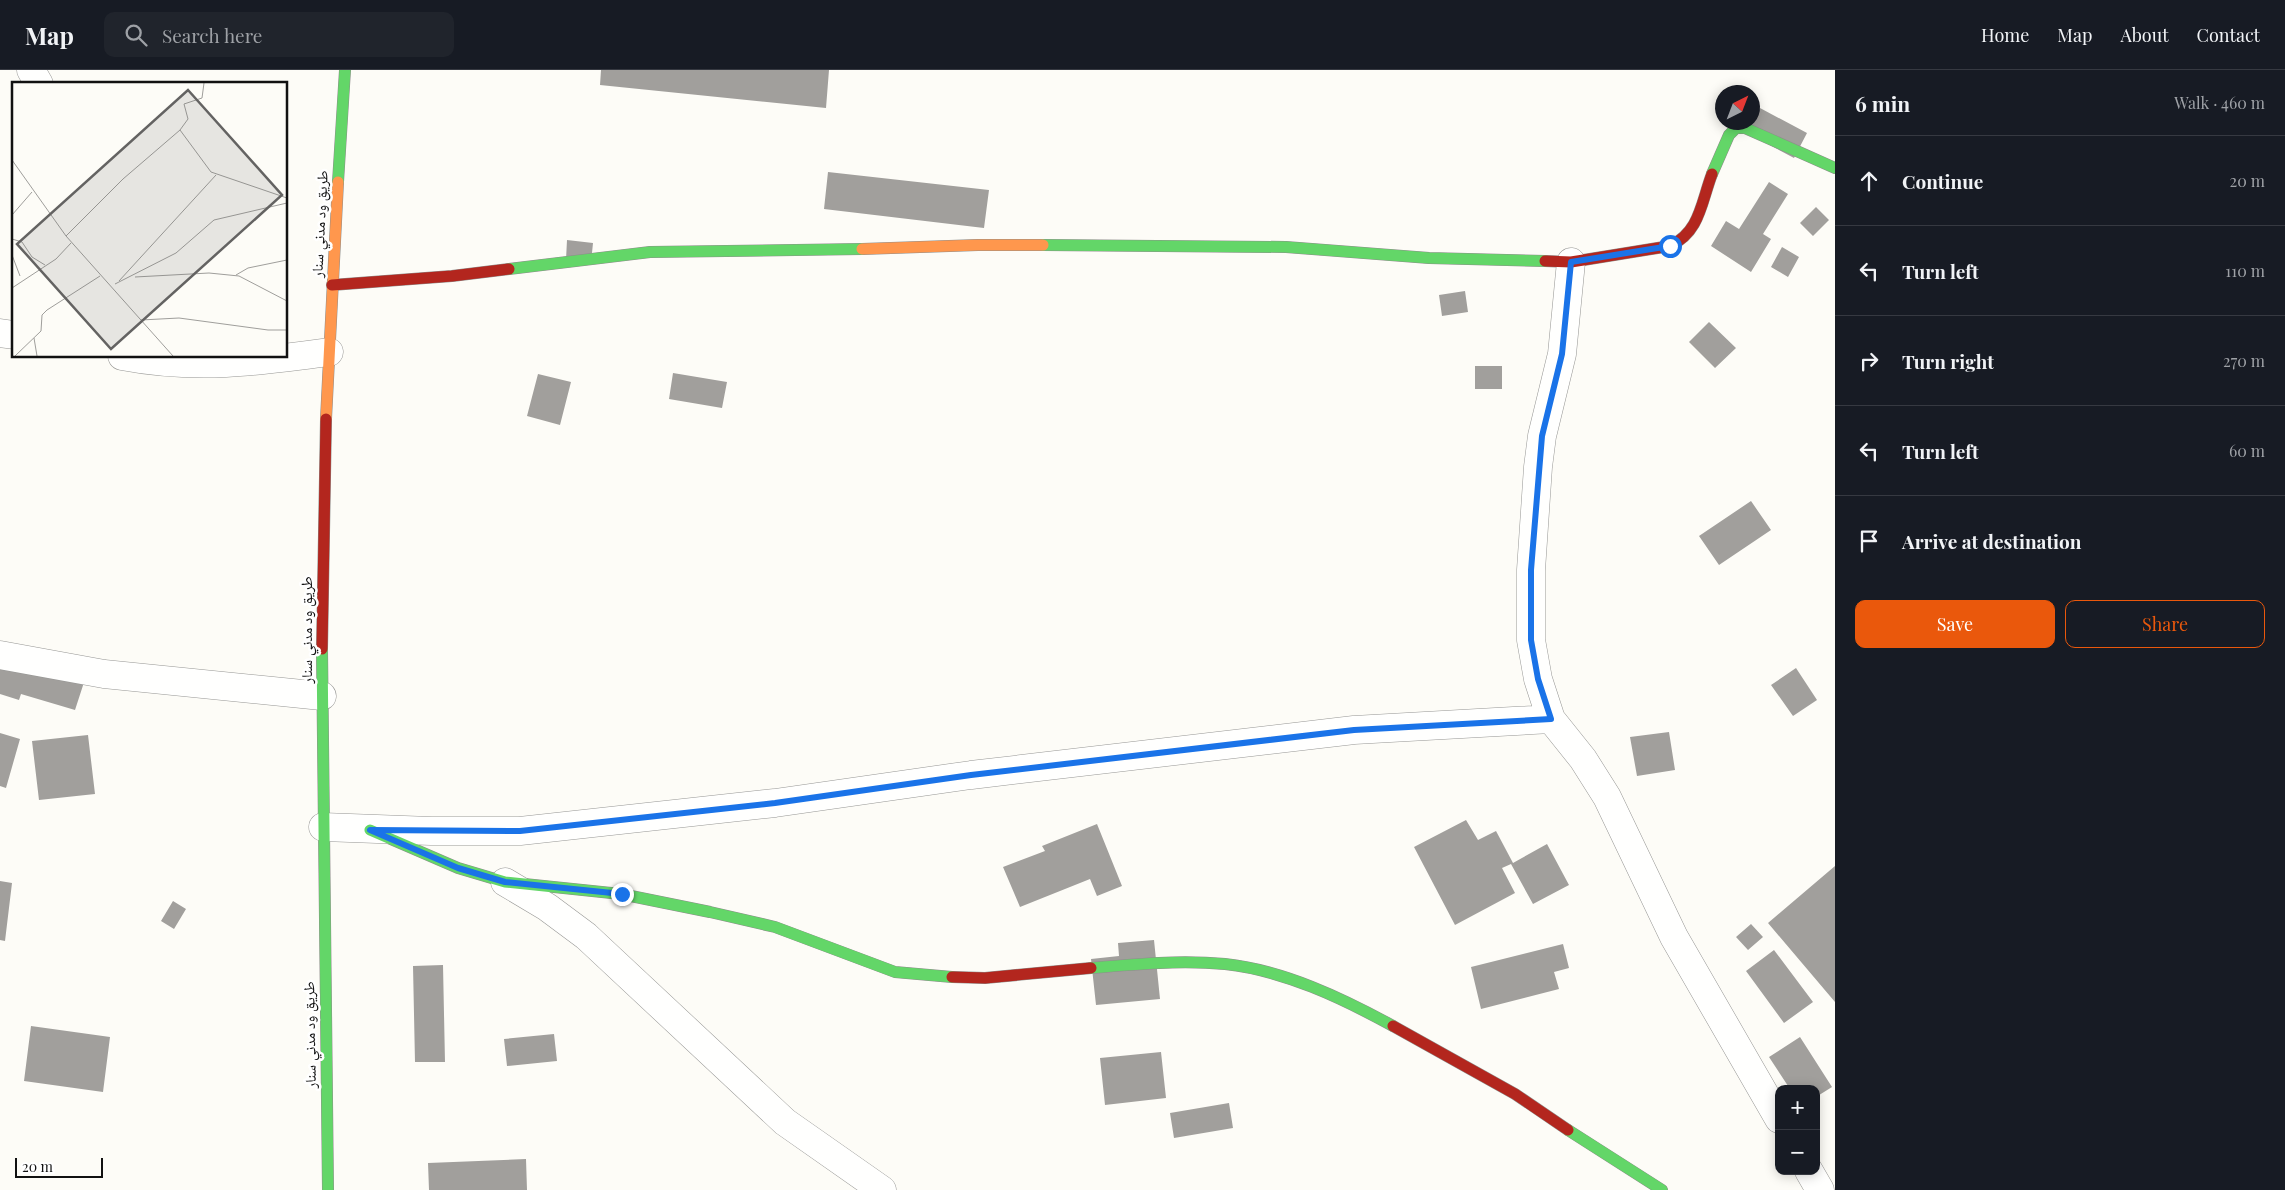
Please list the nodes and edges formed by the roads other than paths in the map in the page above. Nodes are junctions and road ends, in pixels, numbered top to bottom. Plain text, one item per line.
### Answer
1 (32, 70) edge
2 (345, 70) edge
3 (38, 82) edge
4 (1835, 168) edge
5 (1571, 262) junction
6 (332, 285) junction
7 (329, 352) junction
8 (288, 357) edge
9 (132, 358) edge
10 (282, 358) edge
11 (0, 655) edge
12 (322, 696) junction
13 (1551, 719) junction
14 (323, 827) junction
15 (370, 830) junction
16 (505, 882) junction
17 (1775, 1112) edge
18 (1811, 1175) edge
19 (333, 1186) edge
20 (882, 1190) edge
21 (1662, 1190) edge
22 (1820, 1190) edge

1 - 3 street
2 - 6 main road, طريق ود مدني سنار
4 - 5 main road
5 - 6 main road
5 - 13 street
6 - 7 main road, طريق ود مدني سنار
7 - 8 street
7 - 12 main road, طريق ود مدني سنار
9 - 10 street
11 - 12 street
12 - 14 main road, طريق ود مدني سنار
13 - 15 street
13 - 17 street
14 - 15 street
14 - 19 main road, طريق ود مدني سنار
15 - 16 main road
16 - 20 street
16 - 21 main road
18 - 22 street

